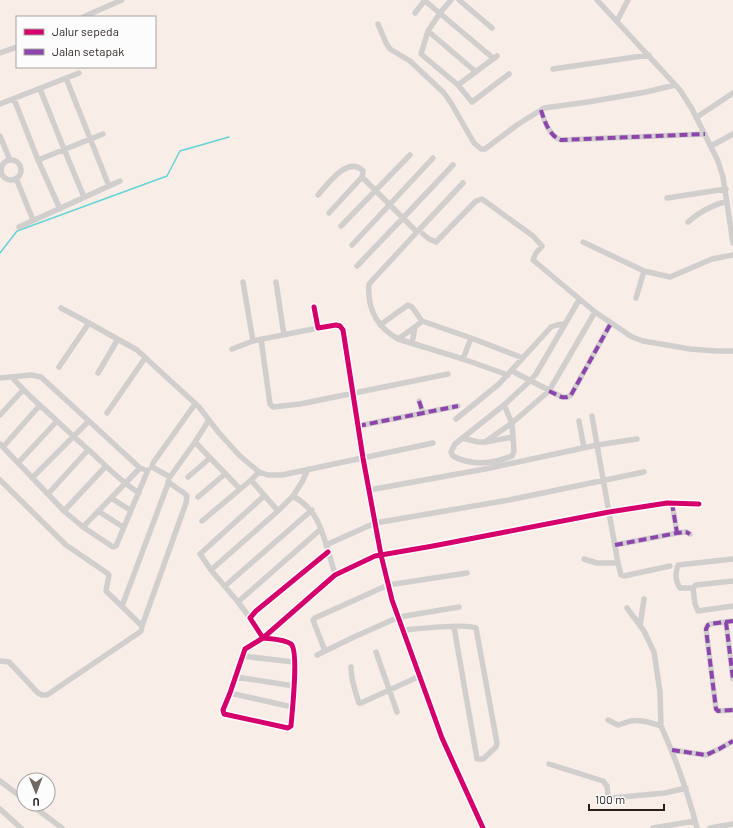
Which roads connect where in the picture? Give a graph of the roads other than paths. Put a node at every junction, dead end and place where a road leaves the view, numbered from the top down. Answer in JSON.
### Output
{"nodes":[{"id":1,"x":122,"y":0,"type":"edge"},
{"id":2,"x":425,"y":0,"type":"edge"},
{"id":3,"x":451,"y":0,"type":"edge"},
{"id":4,"x":459,"y":0,"type":"edge"},
{"id":5,"x":597,"y":0,"type":"edge"},
{"id":6,"x":628,"y":0,"type":"edge"},
{"id":7,"x":415,"y":13,"type":"dead end"},
{"id":8,"x":440,"y":13,"type":"junction"},
{"id":9,"x":85,"y":16,"type":"edge"},
{"id":10,"x":617,"y":21,"type":"junction"},
{"id":11,"x":378,"y":24,"type":"dead end"},
{"id":12,"x":492,"y":28,"type":"dead end"},
{"id":13,"x":428,"y":31,"type":"junction"},
{"id":14,"x":16,"y":47,"type":"edge"},
{"id":15,"x":0,"y":53,"type":"edge"},
{"id":16,"x":649,"y":55,"type":"junction"},
{"id":17,"x":553,"y":69,"type":"dead end"},
{"id":18,"x":476,"y":72,"type":"junction"},
{"id":19,"x":79,"y":73,"type":"dead end"},
{"id":20,"x":509,"y":74,"type":"dead end"},
{"id":21,"x":66,"y":78,"type":"junction"},
{"id":22,"x":458,"y":85,"type":"junction"},
{"id":23,"x":676,"y":85,"type":"junction"},
{"id":24,"x":40,"y":88,"type":"junction"},
{"id":25,"x":733,"y":93,"type":"edge"},
{"id":26,"x":14,"y":99,"type":"junction"},
{"id":27,"x":0,"y":104,"type":"edge"},
{"id":28,"x":541,"y":110,"type":"junction"},
{"id":29,"x":697,"y":117,"type":"junction"},
{"id":30,"x":102,"y":134,"type":"dead end"},
{"id":31,"x":705,"y":134,"type":"junction"},
{"id":32,"x":733,"y":134,"type":"edge"},
{"id":33,"x":0,"y":136,"type":"edge"},
{"id":34,"x":91,"y":138,"type":"junction"},
{"id":35,"x":711,"y":146,"type":"junction"},
{"id":36,"x":64,"y":150,"type":"junction"},
{"id":37,"x":410,"y":155,"type":"dead end"},
{"id":38,"x":433,"y":158,"type":"dead end"},
{"id":39,"x":10,"y":160,"type":"junction"},
{"id":40,"x":38,"y":160,"type":"junction"},
{"id":41,"x":453,"y":165,"type":"dead end"},
{"id":42,"x":362,"y":177,"type":"junction"},
{"id":43,"x":16,"y":178,"type":"junction"},
{"id":44,"x":120,"y":182,"type":"dead end"},
{"id":45,"x":463,"y":183,"type":"dead end"},
{"id":46,"x":110,"y":186,"type":"junction"},
{"id":47,"x":726,"y":189,"type":"junction"},
{"id":48,"x":376,"y":190,"type":"junction"},
{"id":49,"x":318,"y":195,"type":"dead end"},
{"id":50,"x":84,"y":198,"type":"junction"},
{"id":51,"x":668,"y":198,"type":"dead end"},
{"id":52,"x":727,"y":201,"type":"junction"},
{"id":53,"x":390,"y":203,"type":"junction"},
{"id":54,"x":60,"y":208,"type":"junction"},
{"id":55,"x":329,"y":213,"type":"dead end"},
{"id":56,"x":403,"y":218,"type":"junction"},
{"id":57,"x":33,"y":220,"type":"junction"},
{"id":58,"x":688,"y":222,"type":"dead end"},
{"id":59,"x":341,"y":226,"type":"dead end"},
{"id":60,"x":19,"y":227,"type":"dead end"},
{"id":61,"x":420,"y":233,"type":"junction"},
{"id":62,"x":583,"y":242,"type":"dead end"},
{"id":63,"x":733,"y":243,"type":"edge"},
{"id":64,"x":352,"y":245,"type":"dead end"},
{"id":65,"x":733,"y":255,"type":"edge"},
{"id":66,"x":357,"y":266,"type":"dead end"},
{"id":67,"x":644,"y":271,"type":"junction"},
{"id":68,"x":243,"y":282,"type":"dead end"},
{"id":69,"x":276,"y":282,"type":"dead end"},
{"id":70,"x":636,"y":298,"type":"dead end"},
{"id":71,"x":579,"y":300,"type":"junction"},
{"id":72,"x":314,"y":307,"type":"dead end"},
{"id":73,"x":61,"y":308,"type":"dead end"},
{"id":74,"x":595,"y":312,"type":"junction"},
{"id":75,"x":422,"y":321,"type":"junction"},
{"id":76,"x":89,"y":323,"type":"junction"},
{"id":77,"x":611,"y":323,"type":"junction"},
{"id":78,"x":564,"y":324,"type":"junction"},
{"id":79,"x":380,"y":325,"type":"junction"},
{"id":80,"x":414,"y":327,"type":"junction"},
{"id":81,"x":318,"y":328,"type":"junction"},
{"id":82,"x":284,"y":336,"type":"junction"},
{"id":83,"x":471,"y":338,"type":"junction"},
{"id":84,"x":118,"y":339,"type":"junction"},
{"id":85,"x":261,"y":339,"type":"junction"},
{"id":86,"x":398,"y":339,"type":"junction"},
{"id":87,"x":253,"y":341,"type":"junction"},
{"id":88,"x":412,"y":343,"type":"junction"},
{"id":89,"x":232,"y":349,"type":"dead end"},
{"id":90,"x":733,"y":351,"type":"edge"},
{"id":91,"x":145,"y":358,"type":"junction"},
{"id":92,"x":523,"y":358,"type":"junction"},
{"id":93,"x":463,"y":359,"type":"junction"},
{"id":94,"x":59,"y":367,"type":"dead end"},
{"id":95,"x":497,"y":371,"type":"junction"},
{"id":96,"x":98,"y":373,"type":"dead end"},
{"id":97,"x":510,"y":373,"type":"junction"},
{"id":98,"x":448,"y":374,"type":"dead end"},
{"id":99,"x":12,"y":377,"type":"junction"},
{"id":100,"x":0,"y":379,"type":"edge"},
{"id":101,"x":531,"y":380,"type":"junction"},
{"id":102,"x":499,"y":384,"type":"junction"},
{"id":103,"x":23,"y":390,"type":"junction"},
{"id":104,"x":549,"y":391,"type":"junction"},
{"id":105,"x":353,"y":393,"type":"junction"},
{"id":106,"x":419,"y":401,"type":"dead end"},
{"id":107,"x":195,"y":404,"type":"junction"},
{"id":108,"x":40,"y":405,"type":"junction"},
{"id":109,"x":504,"y":405,"type":"junction"},
{"id":110,"x":458,"y":406,"type":"dead end"},
{"id":111,"x":2,"y":408,"type":"edge"},
{"id":112,"x":107,"y":413,"type":"dead end"},
{"id":113,"x":423,"y":413,"type":"junction"},
{"id":114,"x":0,"y":415,"type":"edge"},
{"id":115,"x":592,"y":416,"type":"dead end"},
{"id":116,"x":456,"y":419,"type":"dead end"},
{"id":117,"x":57,"y":420,"type":"junction"},
{"id":118,"x":209,"y":420,"type":"junction"},
{"id":119,"x":89,"y":421,"type":"junction"},
{"id":120,"x":580,"y":421,"type":"dead end"},
{"id":121,"x":512,"y":423,"type":"junction"},
{"id":122,"x":358,"y":426,"type":"junction"},
{"id":123,"x":73,"y":437,"type":"junction"},
{"id":124,"x":513,"y":437,"type":"junction"},
{"id":125,"x":462,"y":438,"type":"junction"},
{"id":126,"x":637,"y":439,"type":"dead end"},
{"id":127,"x":195,"y":442,"type":"junction"},
{"id":128,"x":485,"y":442,"type":"junction"},
{"id":129,"x":433,"y":443,"type":"dead end"},
{"id":130,"x":598,"y":445,"type":"junction"},
{"id":131,"x":1,"y":446,"type":"edge"},
{"id":132,"x":584,"y":448,"type":"junction"},
{"id":133,"x":88,"y":450,"type":"junction"},
{"id":134,"x":210,"y":458,"type":"junction"},
{"id":135,"x":363,"y":458,"type":"junction"},
{"id":136,"x":18,"y":463,"type":"junction"},
{"id":137,"x":106,"y":466,"type":"junction"},
{"id":138,"x":140,"y":468,"type":"junction"},
{"id":139,"x":150,"y":469,"type":"junction"},
{"id":140,"x":308,"y":469,"type":"junction"},
{"id":141,"x":259,"y":472,"type":"junction"},
{"id":142,"x":644,"y":472,"type":"dead end"},
{"id":143,"x":226,"y":474,"type":"junction"},
{"id":144,"x":188,"y":477,"type":"dead end"},
{"id":145,"x":32,"y":478,"type":"junction"},
{"id":146,"x":169,"y":479,"type":"junction"},
{"id":147,"x":0,"y":480,"type":"edge"},
{"id":148,"x":251,"y":480,"type":"junction"},
{"id":149,"x":604,"y":481,"type":"junction"},
{"id":150,"x":124,"y":484,"type":"junction"},
{"id":151,"x":240,"y":489,"type":"junction"},
{"id":152,"x":369,"y":490,"type":"junction"},
{"id":153,"x":139,"y":493,"type":"junction"},
{"id":154,"x":48,"y":494,"type":"junction"},
{"id":155,"x":264,"y":496,"type":"junction"},
{"id":156,"x":293,"y":496,"type":"junction"},
{"id":157,"x":198,"y":497,"type":"dead end"},
{"id":158,"x":111,"y":498,"type":"junction"},
{"id":159,"x":672,"y":503,"type":"junction"},
{"id":160,"x":699,"y":504,"type":"dead end"},
{"id":161,"x":130,"y":510,"type":"junction"},
{"id":162,"x":312,"y":510,"type":"junction"},
{"id":163,"x":64,"y":511,"type":"junction"},
{"id":164,"x":98,"y":511,"type":"junction"},
{"id":165,"x":278,"y":511,"type":"junction"},
{"id":166,"x":609,"y":512,"type":"junction"},
{"id":167,"x":202,"y":521,"type":"dead end"},
{"id":168,"x":375,"y":523,"type":"junction"},
{"id":169,"x":83,"y":527,"type":"junction"},
{"id":170,"x":123,"y":527,"type":"junction"},
{"id":171,"x":321,"y":529,"type":"junction"},
{"id":172,"x":677,"y":533,"type":"junction"},
{"id":173,"x":690,"y":534,"type":"dead end"},
{"id":174,"x":326,"y":545,"type":"junction"},
{"id":175,"x":615,"y":545,"type":"junction"},
{"id":176,"x":328,"y":552,"type":"junction"},
{"id":177,"x":381,"y":555,"type":"junction"},
{"id":178,"x":584,"y":559,"type":"dead end"},
{"id":179,"x":733,"y":559,"type":"edge"},
{"id":180,"x":618,"y":563,"type":"junction"},
{"id":181,"x":670,"y":566,"type":"dead end"},
{"id":182,"x":211,"y":570,"type":"junction"},
{"id":183,"x":467,"y":573,"type":"dead end"},
{"id":184,"x":335,"y":575,"type":"junction"},
{"id":185,"x":733,"y":581,"type":"edge"},
{"id":186,"x":388,"y":585,"type":"junction"},
{"id":187,"x":225,"y":586,"type":"junction"},
{"id":188,"x":692,"y":588,"type":"junction"},
{"id":189,"x":644,"y":599,"type":"dead end"},
{"id":190,"x":238,"y":602,"type":"junction"},
{"id":191,"x":122,"y":606,"type":"junction"},
{"id":192,"x":733,"y":606,"type":"edge"},
{"id":193,"x":459,"y":607,"type":"dead end"},
{"id":194,"x":627,"y":608,"type":"dead end"},
{"id":195,"x":250,"y":618,"type":"junction"},
{"id":196,"x":399,"y":618,"type":"junction"},
{"id":197,"x":733,"y":621,"type":"edge"},
{"id":198,"x":726,"y":622,"type":"junction"},
{"id":199,"x":142,"y":626,"type":"junction"},
{"id":200,"x":640,"y":626,"type":"junction"},
{"id":201,"x":454,"y":627,"type":"junction"},
{"id":202,"x":404,"y":630,"type":"junction"},
{"id":203,"x":263,"y":638,"type":"junction"},
{"id":204,"x":325,"y":651,"type":"junction"},
{"id":205,"x":376,"y":652,"type":"dead end"},
{"id":206,"x":317,"y":655,"type":"dead end"},
{"id":207,"x":242,"y":656,"type":"junction"},
{"id":208,"x":0,"y":661,"type":"edge"},
{"id":209,"x":294,"y":662,"type":"junction"},
{"id":210,"x":351,"y":667,"type":"dead end"},
{"id":211,"x":420,"y":676,"type":"junction"},
{"id":212,"x":236,"y":677,"type":"junction"},
{"id":213,"x":733,"y":679,"type":"edge"},
{"id":214,"x":294,"y":686,"type":"junction"},
{"id":215,"x":390,"y":690,"type":"junction"},
{"id":216,"x":230,"y":693,"type":"junction"},
{"id":217,"x":292,"y":707,"type":"junction"},
{"id":218,"x":733,"y":710,"type":"edge"},
{"id":219,"x":397,"y":712,"type":"dead end"},
{"id":220,"x":608,"y":720,"type":"dead end"},
{"id":221,"x":661,"y":726,"type":"junction"},
{"id":222,"x":733,"y":741,"type":"edge"},
{"id":223,"x":672,"y":750,"type":"junction"},
{"id":224,"x":549,"y":764,"type":"dead end"},
{"id":225,"x":0,"y":781,"type":"edge"},
{"id":226,"x":684,"y":784,"type":"junction"},
{"id":227,"x":16,"y":793,"type":"edge"},
{"id":228,"x":0,"y":809,"type":"edge"},
{"id":229,"x":41,"y":812,"type":"edge"},
{"id":230,"x":695,"y":821,"type":"junction"},
{"id":231,"x":733,"y":824,"type":"edge"},
{"id":232,"x":21,"y":828,"type":"edge"},
{"id":233,"x":62,"y":828,"type":"edge"},
{"id":234,"x":483,"y":828,"type":"edge"},
{"id":235,"x":653,"y":828,"type":"edge"},
{"id":236,"x":697,"y":828,"type":"edge"},
{"id":237,"x":710,"y":828,"type":"edge"}],
"edges":[{"from":1,"to":9,"type":"street"},
{"from":2,"to":7,"type":"street"},
{"from":2,"to":8,"type":"street"},
{"from":3,"to":8,"type":"street"},
{"from":4,"to":12,"type":"street"},
{"from":5,"to":10,"type":"street"},
{"from":6,"to":10,"type":"street"},
{"from":8,"to":13,"type":"street"},
{"from":8,"to":18,"type":"street"},
{"from":10,"to":16,"type":"street"},
{"from":11,"to":28,"type":"street"},
{"from":13,"to":18,"type":"street"},
{"from":13,"to":22,"type":"street"},
{"from":14,"to":15,"type":"street"},
{"from":16,"to":17,"type":"street"},
{"from":16,"to":23,"type":"street"},
{"from":18,"to":22,"type":"street"},
{"from":19,"to":21,"type":"street"},
{"from":20,"to":22,"type":"street"},
{"from":21,"to":24,"type":"street"},
{"from":21,"to":34,"type":"street"},
{"from":23,"to":28,"type":"street"},
{"from":23,"to":29,"type":"street"},
{"from":24,"to":26,"type":"street"},
{"from":24,"to":36,"type":"street"},
{"from":25,"to":29,"type":"street"},
{"from":26,"to":27,"type":"street"},
{"from":26,"to":40,"type":"street"},
{"from":28,"to":31,"type":"street"},
{"from":29,"to":31,"type":"street"},
{"from":30,"to":34,"type":"street"},
{"from":31,"to":35,"type":"street"},
{"from":32,"to":35,"type":"street"},
{"from":33,"to":39,"type":"street"},
{"from":34,"to":36,"type":"street"},
{"from":34,"to":46,"type":"street"},
{"from":35,"to":47,"type":"street"},
{"from":36,"to":40,"type":"street"},
{"from":36,"to":50,"type":"street"},
{"from":37,"to":48,"type":"street"},
{"from":38,"to":53,"type":"street"},
{"from":39,"to":43,"type":"street"},
{"from":39,"to":43,"type":"street"},
{"from":40,"to":54,"type":"street"},
{"from":41,"to":56,"type":"street"},
{"from":42,"to":48,"type":"street"},
{"from":42,"to":49,"type":"street"},
{"from":42,"to":55,"type":"street"},
{"from":43,"to":57,"type":"street"},
{"from":44,"to":46,"type":"street"},
{"from":45,"to":61,"type":"street"},
{"from":46,"to":50,"type":"street"},
{"from":47,"to":51,"type":"street"},
{"from":47,"to":52,"type":"street"},
{"from":48,"to":53,"type":"street"},
{"from":48,"to":59,"type":"street"},
{"from":50,"to":54,"type":"street"},
{"from":52,"to":58,"type":"street"},
{"from":52,"to":63,"type":"street"},
{"from":53,"to":56,"type":"street"},
{"from":53,"to":64,"type":"street"},
{"from":54,"to":57,"type":"street"},
{"from":56,"to":61,"type":"street"},
{"from":56,"to":66,"type":"street"},
{"from":57,"to":60,"type":"street"},
{"from":61,"to":71,"type":"street"},
{"from":61,"to":79,"type":"street"},
{"from":62,"to":67,"type":"street"},
{"from":65,"to":67,"type":"street"},
{"from":67,"to":70,"type":"street"},
{"from":68,"to":87,"type":"street"},
{"from":69,"to":82,"type":"street"},
{"from":71,"to":74,"type":"street"},
{"from":71,"to":78,"type":"street"},
{"from":72,"to":81,"type":"street"},
{"from":73,"to":76,"type":"street"},
{"from":74,"to":77,"type":"street"},
{"from":74,"to":104,"type":"street"},
{"from":75,"to":79,"type":"street"},
{"from":75,"to":80,"type":"street"},
{"from":75,"to":83,"type":"street"},
{"from":76,"to":84,"type":"street"},
{"from":76,"to":94,"type":"street"},
{"from":77,"to":90,"type":"street"},
{"from":77,"to":104,"type":"street"},
{"from":78,"to":92,"type":"street"},
{"from":78,"to":101,"type":"street"},
{"from":79,"to":86,"type":"street"},
{"from":80,"to":86,"type":"street"},
{"from":80,"to":88,"type":"street"},
{"from":81,"to":82,"type":"street"},
{"from":81,"to":105,"type":"street"},
{"from":82,"to":85,"type":"street"},
{"from":83,"to":92,"type":"street"},
{"from":83,"to":93,"type":"street"},
{"from":84,"to":91,"type":"street"},
{"from":84,"to":96,"type":"street"},
{"from":85,"to":87,"type":"street"},
{"from":85,"to":105,"type":"street"},
{"from":86,"to":88,"type":"street"},
{"from":87,"to":89,"type":"street"},
{"from":88,"to":93,"type":"street"},
{"from":91,"to":107,"type":"street"},
{"from":91,"to":112,"type":"street"},
{"from":92,"to":97,"type":"street"},
{"from":93,"to":95,"type":"street"},
{"from":95,"to":97,"type":"street"},
{"from":95,"to":102,"type":"street"},
{"from":97,"to":101,"type":"street"},
{"from":97,"to":102,"type":"street"},
{"from":98,"to":105,"type":"street"},
{"from":99,"to":100,"type":"street"},
{"from":99,"to":103,"type":"street"},
{"from":99,"to":119,"type":"street"},
{"from":101,"to":104,"type":"street"},
{"from":101,"to":109,"type":"street"},
{"from":102,"to":116,"type":"street"},
{"from":103,"to":108,"type":"street"},
{"from":103,"to":111,"type":"street"},
{"from":104,"to":121,"type":"street"},
{"from":105,"to":122,"type":"street"},
{"from":106,"to":113,"type":"street"},
{"from":107,"to":118,"type":"street"},
{"from":107,"to":139,"type":"street"},
{"from":108,"to":117,"type":"street"},
{"from":108,"to":131,"type":"street"},
{"from":109,"to":121,"type":"street"},
{"from":109,"to":125,"type":"street"},
{"from":110,"to":113,"type":"street"},
{"from":111,"to":114,"type":"street"},
{"from":113,"to":122,"type":"street"},
{"from":115,"to":130,"type":"street"},
{"from":117,"to":123,"type":"street"},
{"from":117,"to":136,"type":"street"},
{"from":118,"to":127,"type":"street"},
{"from":118,"to":141,"type":"street"},
{"from":119,"to":123,"type":"street"},
{"from":119,"to":138,"type":"street"},
{"from":120,"to":132,"type":"street"},
{"from":121,"to":124,"type":"street"},
{"from":121,"to":128,"type":"street"},
{"from":122,"to":135,"type":"street"},
{"from":123,"to":133,"type":"street"},
{"from":123,"to":145,"type":"street"},
{"from":124,"to":125,"type":"street"},
{"from":124,"to":128,"type":"street"},
{"from":125,"to":128,"type":"street"},
{"from":126,"to":130,"type":"street"},
{"from":127,"to":134,"type":"street"},
{"from":127,"to":146,"type":"street"},
{"from":129,"to":135,"type":"street"},
{"from":130,"to":132,"type":"street"},
{"from":130,"to":149,"type":"street"},
{"from":131,"to":136,"type":"street"},
{"from":132,"to":152,"type":"street"},
{"from":133,"to":137,"type":"street"},
{"from":133,"to":154,"type":"street"},
{"from":134,"to":143,"type":"street"},
{"from":134,"to":144,"type":"street"},
{"from":135,"to":140,"type":"street"},
{"from":135,"to":152,"type":"street"},
{"from":136,"to":145,"type":"street"},
{"from":137,"to":150,"type":"street"},
{"from":137,"to":163,"type":"street"},
{"from":138,"to":139,"type":"street"},
{"from":138,"to":150,"type":"street"},
{"from":139,"to":146,"type":"street"},
{"from":139,"to":153,"type":"street"},
{"from":140,"to":141,"type":"street"},
{"from":140,"to":156,"type":"street"},
{"from":141,"to":148,"type":"street"},
{"from":142,"to":149,"type":"street"},
{"from":143,"to":151,"type":"street"},
{"from":143,"to":157,"type":"street"},
{"from":145,"to":154,"type":"street"},
{"from":146,"to":191,"type":"street"},
{"from":146,"to":199,"type":"street"},
{"from":147,"to":191,"type":"street"},
{"from":148,"to":151,"type":"street"},
{"from":148,"to":155,"type":"street"},
{"from":149,"to":166,"type":"street"},
{"from":149,"to":168,"type":"street"},
{"from":150,"to":153,"type":"street"},
{"from":150,"to":158,"type":"street"},
{"from":151,"to":167,"type":"street"},
{"from":152,"to":168,"type":"street"},
{"from":153,"to":161,"type":"street"},
{"from":154,"to":163,"type":"street"},
{"from":155,"to":165,"type":"street"},
{"from":155,"to":182,"type":"street"},
{"from":156,"to":162,"type":"street"},
{"from":156,"to":165,"type":"street"},
{"from":158,"to":161,"type":"street"},
{"from":158,"to":164,"type":"street"},
{"from":159,"to":160,"type":"street"},
{"from":159,"to":166,"type":"street"},
{"from":159,"to":172,"type":"street"},
{"from":161,"to":170,"type":"street"},
{"from":162,"to":171,"type":"street"},
{"from":162,"to":187,"type":"street"},
{"from":163,"to":169,"type":"street"},
{"from":164,"to":169,"type":"street"},
{"from":164,"to":170,"type":"street"},
{"from":165,"to":182,"type":"street"},
{"from":166,"to":175,"type":"street"},
{"from":166,"to":177,"type":"street"},
{"from":168,"to":174,"type":"street"},
{"from":168,"to":177,"type":"street"},
{"from":169,"to":170,"type":"street"},
{"from":171,"to":174,"type":"street"},
{"from":171,"to":190,"type":"street"},
{"from":172,"to":173,"type":"street"},
{"from":172,"to":175,"type":"street"},
{"from":174,"to":176,"type":"street"},
{"from":175,"to":180,"type":"street"},
{"from":176,"to":184,"type":"street"},
{"from":176,"to":195,"type":"street"},
{"from":177,"to":184,"type":"street"},
{"from":177,"to":186,"type":"street"},
{"from":178,"to":180,"type":"street"},
{"from":179,"to":188,"type":"street"},
{"from":180,"to":181,"type":"street"},
{"from":182,"to":187,"type":"street"},
{"from":183,"to":186,"type":"street"},
{"from":184,"to":203,"type":"street"},
{"from":185,"to":188,"type":"street"},
{"from":186,"to":196,"type":"street"},
{"from":186,"to":204,"type":"street"},
{"from":187,"to":190,"type":"street"},
{"from":188,"to":192,"type":"street"},
{"from":189,"to":200,"type":"street"},
{"from":190,"to":195,"type":"street"},
{"from":191,"to":199,"type":"street"},
{"from":193,"to":196,"type":"street"},
{"from":194,"to":200,"type":"street"},
{"from":195,"to":203,"type":"street"},
{"from":196,"to":202,"type":"street"},
{"from":196,"to":204,"type":"street"},
{"from":197,"to":198,"type":"street"},
{"from":198,"to":213,"type":"street"},
{"from":198,"to":218,"type":"street"},
{"from":199,"to":208,"type":"street"},
{"from":200,"to":221,"type":"street"},
{"from":201,"to":201,"type":"street"},
{"from":201,"to":202,"type":"street"},
{"from":202,"to":211,"type":"street"},
{"from":203,"to":207,"type":"street"},
{"from":203,"to":209,"type":"street"},
{"from":204,"to":206,"type":"street"},
{"from":205,"to":215,"type":"street"},
{"from":207,"to":209,"type":"street"},
{"from":207,"to":212,"type":"street"},
{"from":209,"to":214,"type":"street"},
{"from":210,"to":215,"type":"street"},
{"from":211,"to":215,"type":"street"},
{"from":211,"to":234,"type":"street"},
{"from":212,"to":214,"type":"street"},
{"from":212,"to":216,"type":"street"},
{"from":214,"to":217,"type":"street"},
{"from":215,"to":219,"type":"street"},
{"from":216,"to":217,"type":"street"},
{"from":216,"to":217,"type":"street"},
{"from":220,"to":221,"type":"street"},
{"from":221,"to":223,"type":"street"},
{"from":222,"to":223,"type":"street"},
{"from":223,"to":226,"type":"street"},
{"from":224,"to":226,"type":"street"},
{"from":225,"to":227,"type":"street"},
{"from":226,"to":230,"type":"street"},
{"from":228,"to":232,"type":"street"},
{"from":229,"to":233,"type":"street"},
{"from":230,"to":235,"type":"street"},
{"from":230,"to":236,"type":"street"},
{"from":231,"to":237,"type":"street"}]}
